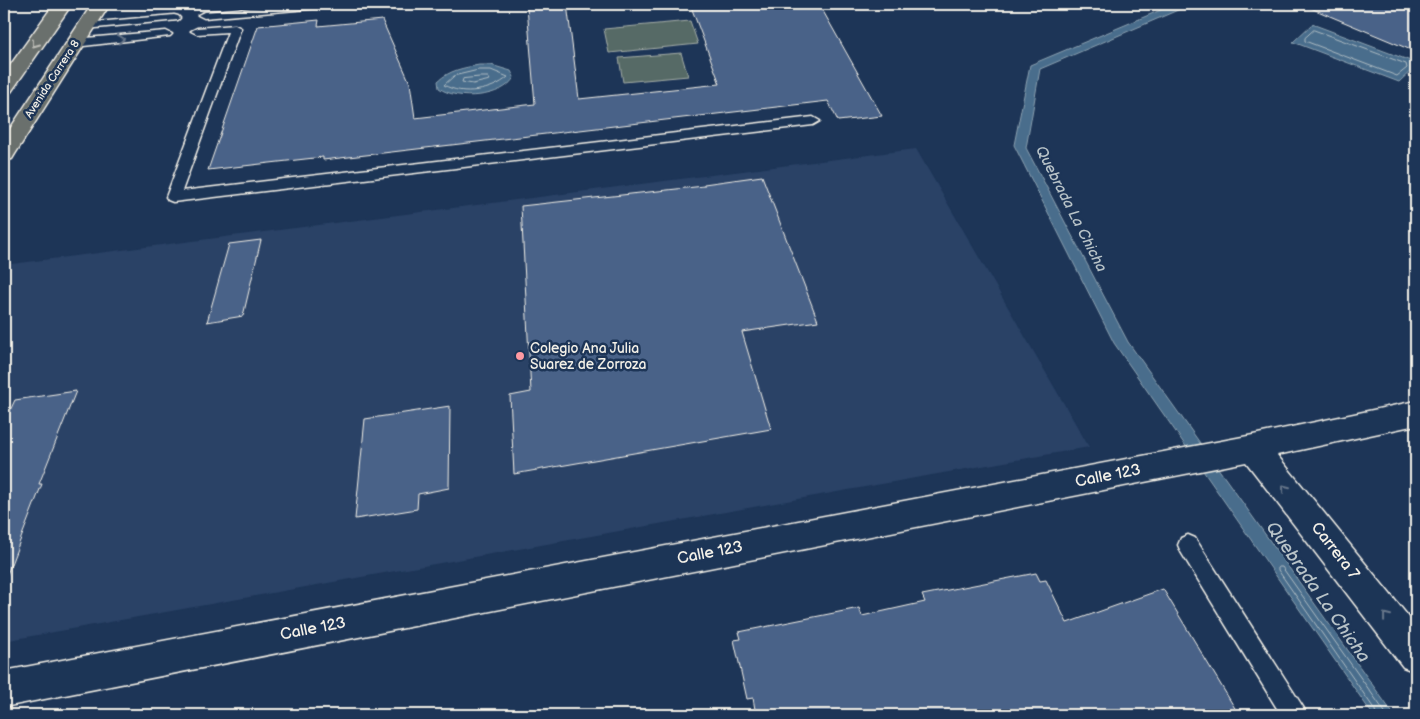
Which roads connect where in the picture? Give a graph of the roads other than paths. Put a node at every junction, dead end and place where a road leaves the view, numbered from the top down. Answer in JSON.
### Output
{"nodes":[{"id":1,"x":63,"y":4,"type":"edge"},
{"id":2,"x":101,"y":4,"type":"edge"},
{"id":3,"x":330,"y":4,"type":"edge"},
{"id":4,"x":204,"y":15,"type":"dead end"},
{"id":5,"x":174,"y":18,"type":"dead end"},
{"id":6,"x":86,"y":26,"type":"junction"},
{"id":7,"x":197,"y":31,"type":"dead end"},
{"id":8,"x":166,"y":34,"type":"dead end"},
{"id":9,"x":76,"y":43,"type":"junction"},
{"id":10,"x":4,"y":88,"type":"edge"},
{"id":11,"x":812,"y":121,"type":"dead end"},
{"id":12,"x":4,"y":154,"type":"edge"},
{"id":13,"x":1416,"y":413,"type":"edge"},
{"id":14,"x":1254,"y":448,"type":"junction"},
{"id":15,"x":1188,"y":545,"type":"dead end"},
{"id":16,"x":1416,"y":654,"type":"edge"},
{"id":17,"x":4,"y":689,"type":"edge"},
{"id":18,"x":1295,"y":715,"type":"edge"}],
"edges":[{"from":1,"to":10,"type":"main road","one_way":true},
{"from":2,"to":6,"type":"main road","name":"Avenida Carrera 8"},
{"from":3,"to":4,"type":"lane"},
{"from":5,"to":6,"type":"lane"},
{"from":6,"to":9,"type":"main road","name":"Avenida Carrera 8"},
{"from":7,"to":11,"type":"lane"},
{"from":9,"to":8,"type":"lane","one_way":true},
{"from":9,"to":12,"type":"main road","name":"Avenida Carrera 8"},
{"from":13,"to":14,"type":"street","name":"Calle 123"},
{"from":16,"to":14,"type":"street","name":"Carrera 7","one_way":true},
{"from":14,"to":17,"type":"street","name":"Calle 123"},
{"from":15,"to":18,"type":"lane"}]}
